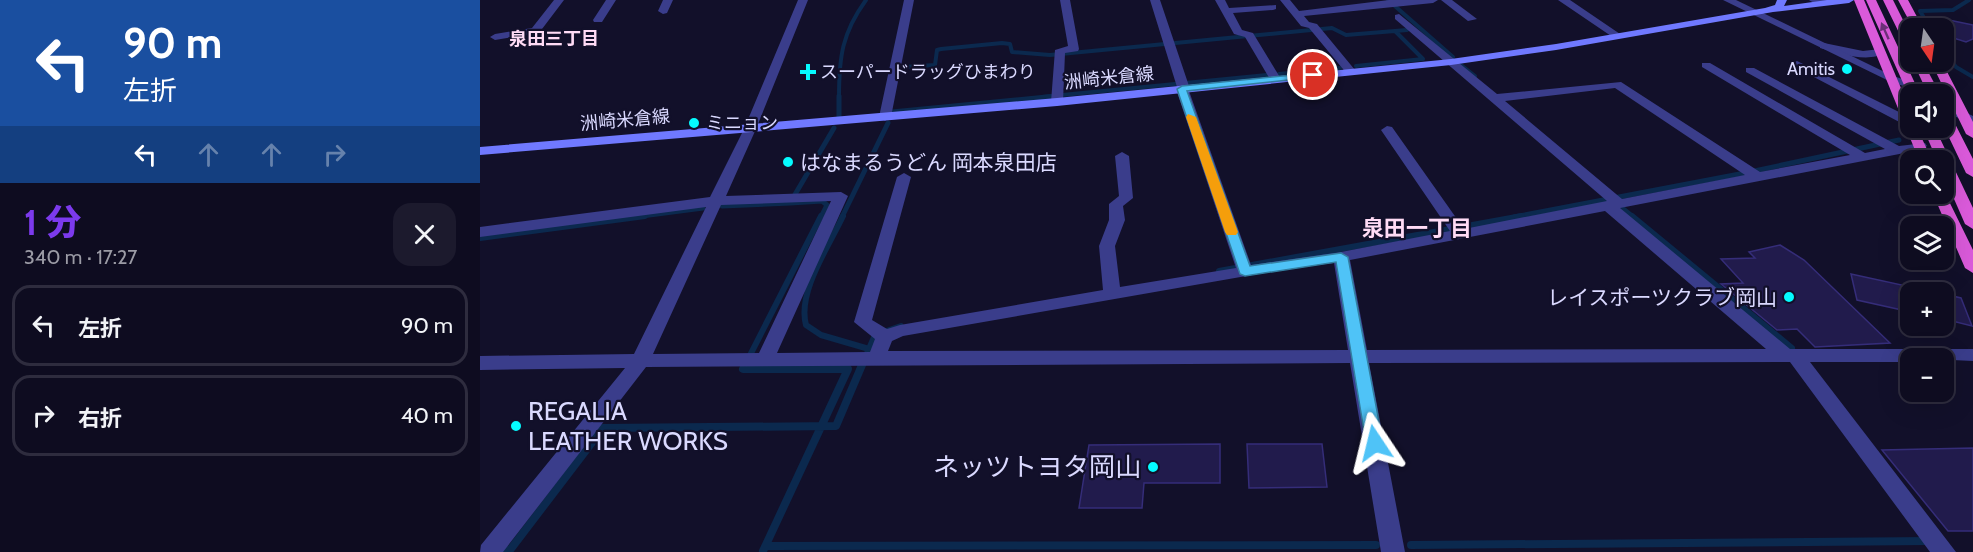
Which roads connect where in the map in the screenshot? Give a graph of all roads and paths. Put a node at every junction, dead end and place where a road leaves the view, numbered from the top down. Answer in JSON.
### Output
{"nodes":[{"id":1,"x":559,"y":0,"type":"edge"},
{"id":2,"x":611,"y":0,"type":"edge"},
{"id":3,"x":668,"y":0,"type":"edge"},
{"id":4,"x":803,"y":0,"type":"edge"},
{"id":5,"x":909,"y":0,"type":"edge"},
{"id":6,"x":1065,"y":0,"type":"edge"},
{"id":7,"x":1155,"y":0,"type":"edge"},
{"id":8,"x":1220,"y":0,"type":"edge"},
{"id":9,"x":1285,"y":0,"type":"edge"},
{"id":10,"x":1433,"y":0,"type":"edge"},
{"id":11,"x":1446,"y":0,"type":"edge"},
{"id":12,"x":1563,"y":0,"type":"edge"},
{"id":13,"x":1728,"y":0,"type":"edge"},
{"id":14,"x":1782,"y":0,"type":"edge"},
{"id":15,"x":1814,"y":0,"type":"edge"},
{"id":16,"x":1849,"y":0,"type":"edge"},
{"id":17,"x":1859,"y":0,"type":"edge"},
{"id":18,"x":1903,"y":0,"type":"edge"},
{"id":19,"x":1833,"y":2,"type":"junction"},
{"id":20,"x":1394,"y":3,"type":"edge"},
{"id":21,"x":1872,"y":3,"type":"edge"},
{"id":22,"x":1891,"y":5,"type":"edge"},
{"id":23,"x":1273,"y":7,"type":"dead end"},
{"id":24,"x":663,"y":10,"type":"dead end"},
{"id":25,"x":1775,"y":10,"type":"junction"},
{"id":26,"x":1226,"y":11,"type":"junction"},
{"id":27,"x":1755,"y":13,"type":"junction"},
{"id":28,"x":1296,"y":14,"type":"junction"},
{"id":29,"x":1399,"y":17,"type":"dead end"},
{"id":30,"x":1913,"y":18,"type":"edge"},
{"id":31,"x":1472,"y":19,"type":"dead end"},
{"id":32,"x":598,"y":20,"type":"dead end"},
{"id":33,"x":1900,"y":24,"type":"edge"},
{"id":34,"x":1618,"y":36,"type":"junction"},
{"id":35,"x":495,"y":37,"type":"dead end"},
{"id":36,"x":1824,"y":46,"type":"junction"},
{"id":37,"x":1880,"y":52,"type":"junction"},
{"id":38,"x":1452,"y":62,"type":"junction"},
{"id":39,"x":1797,"y":64,"type":"dead end"},
{"id":40,"x":1706,"y":65,"type":"dead end"},
{"id":41,"x":1750,"y":70,"type":"dead end"},
{"id":42,"x":1351,"y":72,"type":"junction"},
{"id":43,"x":1942,"y":72,"type":"edge"},
{"id":44,"x":1275,"y":79,"type":"junction"},
{"id":45,"x":1893,"y":79,"type":"junction"},
{"id":46,"x":1903,"y":84,"type":"edge"},
{"id":47,"x":1907,"y":84,"type":"edge"},
{"id":48,"x":1909,"y":84,"type":"edge"},
{"id":49,"x":1183,"y":86,"type":"junction"},
{"id":50,"x":1057,"y":98,"type":"junction"},
{"id":51,"x":1499,"y":98,"type":"junction"},
{"id":52,"x":1900,"y":98,"type":"edge"},
{"id":53,"x":1954,"y":101,"type":"edge"},
{"id":54,"x":1958,"y":102,"type":"junction"},
{"id":55,"x":1954,"y":109,"type":"edge"},
{"id":56,"x":1970,"y":115,"type":"edge"},
{"id":57,"x":885,"y":117,"type":"junction"},
{"id":58,"x":1900,"y":120,"type":"edge"},
{"id":59,"x":750,"y":129,"type":"junction"},
{"id":60,"x":1387,"y":130,"type":"dead end"},
{"id":61,"x":1954,"y":134,"type":"edge"},
{"id":62,"x":1973,"y":134,"type":"edge"},
{"id":63,"x":1916,"y":138,"type":"edge"},
{"id":64,"x":1934,"y":138,"type":"edge"},
{"id":65,"x":1889,"y":145,"type":"junction"},
{"id":66,"x":1920,"y":146,"type":"junction"},
{"id":67,"x":1922,"y":150,"type":"edge"},
{"id":68,"x":480,"y":151,"type":"edge"},
{"id":69,"x":1855,"y":152,"type":"junction"},
{"id":70,"x":1122,"y":156,"type":"dead end"},
{"id":71,"x":1973,"y":173,"type":"edge"},
{"id":72,"x":1753,"y":174,"type":"junction"},
{"id":73,"x":904,"y":177,"type":"dead end"},
{"id":74,"x":716,"y":201,"type":"junction"},
{"id":75,"x":1615,"y":203,"type":"junction"},
{"id":76,"x":1944,"y":204,"type":"edge"},
{"id":77,"x":1973,"y":224,"type":"edge"},
{"id":78,"x":1457,"y":230,"type":"junction"},
{"id":79,"x":480,"y":232,"type":"edge"},
{"id":80,"x":1341,"y":257,"type":"junction"},
{"id":81,"x":1244,"y":268,"type":"junction"},
{"id":82,"x":1973,"y":268,"type":"edge"},
{"id":83,"x":1111,"y":291,"type":"junction"},
{"id":84,"x":880,"y":334,"type":"junction"},
{"id":85,"x":1360,"y":356,"type":"junction"},
{"id":86,"x":1791,"y":356,"type":"junction"},
{"id":87,"x":1973,"y":356,"type":"edge"},
{"id":88,"x":868,"y":358,"type":"junction"},
{"id":89,"x":752,"y":361,"type":"junction"},
{"id":90,"x":640,"y":362,"type":"junction"},
{"id":91,"x":480,"y":363,"type":"edge"},
{"id":92,"x":1938,"y":544,"type":"edge"},
{"id":93,"x":489,"y":552,"type":"edge"},
{"id":94,"x":1393,"y":552,"type":"edge"}],
"edges":[{"from":1,"to":35,"type":"street"},
{"from":2,"to":32,"type":"street"},
{"from":3,"to":24,"type":"street"},
{"from":4,"to":59,"type":"street"},
{"from":5,"to":57,"type":"street"},
{"from":6,"to":50,"type":"street"},
{"from":7,"to":49,"type":"street"},
{"from":8,"to":26,"type":"street"},
{"from":9,"to":28,"type":"street"},
{"from":10,"to":20,"type":"street"},
{"from":11,"to":31,"type":"street"},
{"from":12,"to":34,"type":"street"},
{"from":13,"to":27,"type":"street"},
{"from":14,"to":25,"type":"main road"},
{"from":15,"to":19,"type":"street"},
{"from":16,"to":19,"type":"main road","name":"洲崎米倉線"},
{"from":17,"to":37,"type":"highway"},
{"from":18,"to":30,"type":"highway"},
{"from":19,"to":25,"type":"main road","name":"洲崎米倉線"},
{"from":20,"to":28,"type":"street"},
{"from":48,"to":21,"type":"highway","one_way":true},
{"from":22,"to":33,"type":"highway"},
{"from":23,"to":26,"type":"street"},
{"from":25,"to":27,"type":"main road","name":"洲崎米倉線"},
{"from":26,"to":44,"type":"street"},
{"from":27,"to":34,"type":"main road","name":"洲崎米倉線"},
{"from":27,"to":36,"type":"street"},
{"from":28,"to":42,"type":"street"},
{"from":29,"to":38,"type":"street"},
{"from":34,"to":38,"type":"main road","name":"洲崎米倉線"},
{"from":36,"to":37,"type":"street"},
{"from":36,"to":45,"type":"street"},
{"from":37,"to":45,"type":"highway"},
{"from":38,"to":42,"type":"main road","name":"洲崎米倉線"},
{"from":38,"to":51,"type":"street"},
{"from":39,"to":58,"type":"street"},
{"from":40,"to":69,"type":"street"},
{"from":41,"to":65,"type":"street"},
{"from":42,"to":44,"type":"main road","name":"洲崎米倉線"},
{"from":43,"to":54,"type":"highway"},
{"from":44,"to":49,"type":"main road","name":"洲崎米倉線"},
{"from":45,"to":46,"type":"street"},
{"from":45,"to":47,"type":"street"},
{"from":45,"to":52,"type":"highway"},
{"from":49,"to":50,"type":"main road","name":"洲崎米倉線"},
{"from":49,"to":81,"type":"street"},
{"from":50,"to":57,"type":"main road","name":"洲崎米倉線"},
{"from":51,"to":72,"type":"street"},
{"from":51,"to":75,"type":"street"},
{"from":53,"to":54,"type":"street"},
{"from":54,"to":56,"type":"street"},
{"from":55,"to":56,"type":"street"},
{"from":56,"to":62,"type":"highway"},
{"from":57,"to":59,"type":"main road","name":"洲崎米倉線"},
{"from":59,"to":68,"type":"main road","name":"洲崎米倉線"},
{"from":59,"to":74,"type":"street"},
{"from":60,"to":78,"type":"street"},
{"from":61,"to":71,"type":"highway"},
{"from":63,"to":66,"type":"highway"},
{"from":64,"to":77,"type":"highway"},
{"from":65,"to":66,"type":"street"},
{"from":65,"to":69,"type":"street"},
{"from":66,"to":67,"type":"highway"},
{"from":69,"to":72,"type":"street"},
{"from":70,"to":83,"type":"street"},
{"from":72,"to":75,"type":"street"},
{"from":73,"to":84,"type":"street"},
{"from":74,"to":79,"type":"street"},
{"from":74,"to":89,"type":"street"},
{"from":74,"to":90,"type":"street"},
{"from":75,"to":78,"type":"street"},
{"from":75,"to":86,"type":"street"},
{"from":76,"to":82,"type":"highway"},
{"from":78,"to":80,"type":"street"},
{"from":80,"to":81,"type":"street"},
{"from":80,"to":85,"type":"street"},
{"from":81,"to":83,"type":"street"},
{"from":83,"to":84,"type":"street"},
{"from":84,"to":88,"type":"street"},
{"from":85,"to":86,"type":"street"},
{"from":85,"to":88,"type":"street"},
{"from":85,"to":94,"type":"street"},
{"from":86,"to":87,"type":"street"},
{"from":86,"to":92,"type":"street"},
{"from":88,"to":89,"type":"street"},
{"from":89,"to":90,"type":"street"},
{"from":90,"to":91,"type":"street"},
{"from":90,"to":93,"type":"street"}]}
